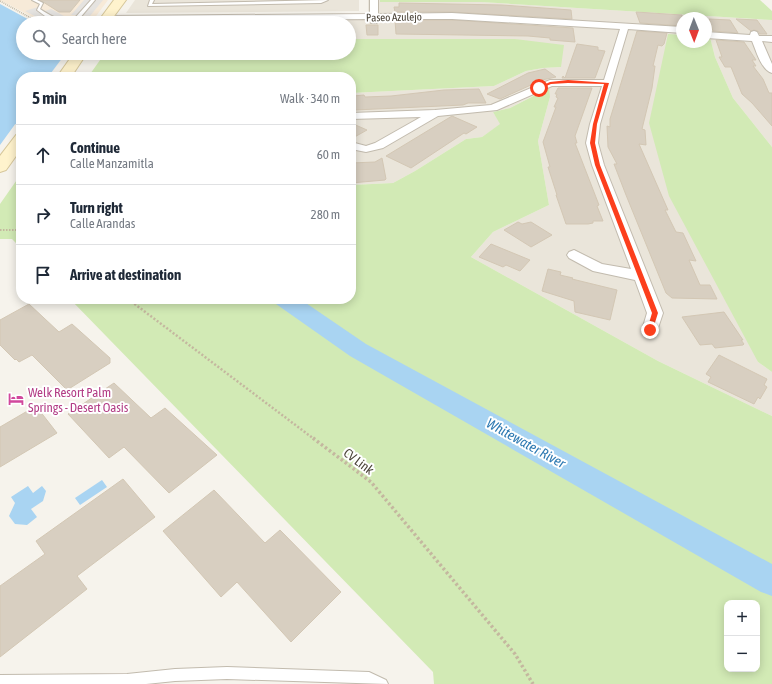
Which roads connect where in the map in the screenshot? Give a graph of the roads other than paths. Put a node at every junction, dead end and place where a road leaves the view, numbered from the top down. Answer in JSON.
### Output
{"nodes":[{"id":1,"x":34,"y":0,"type":"edge"},
{"id":2,"x":93,"y":0,"type":"edge"},
{"id":3,"x":120,"y":0,"type":"edge"},
{"id":4,"x":152,"y":0,"type":"edge"},
{"id":5,"x":326,"y":0,"type":"edge"},
{"id":6,"x":374,"y":0,"type":"edge"},
{"id":7,"x":48,"y":16,"type":"edge"},
{"id":8,"x":79,"y":16,"type":"edge"},
{"id":9,"x":109,"y":16,"type":"edge"},
{"id":10,"x":356,"y":19,"type":"edge"},
{"id":11,"x":373,"y":19,"type":"junction"},
{"id":12,"x":356,"y":20,"type":"edge"},
{"id":13,"x":625,"y":28,"type":"junction"},
{"id":14,"x":676,"y":30,"type":"edge"},
{"id":15,"x":712,"y":32,"type":"edge"},
{"id":16,"x":676,"y":33,"type":"edge"},
{"id":17,"x":712,"y":35,"type":"edge"},
{"id":18,"x":755,"y":36,"type":"junction"},
{"id":19,"x":772,"y":36,"type":"edge"},
{"id":20,"x":772,"y":39,"type":"edge"},
{"id":21,"x":77,"y":60,"type":"edge"},
{"id":22,"x":772,"y":70,"type":"edge"},
{"id":23,"x":68,"y":72,"type":"edge"},
{"id":24,"x":607,"y":83,"type":"junction"},
{"id":25,"x":435,"y":113,"type":"junction"},
{"id":26,"x":356,"y":116,"type":"edge"},
{"id":27,"x":16,"y":145,"type":"edge"},
{"id":28,"x":356,"y":146,"type":"edge"},
{"id":29,"x":0,"y":168,"type":"edge"},
{"id":30,"x":574,"y":255,"type":"dead end"},
{"id":31,"x":640,"y":276,"type":"junction"},
{"id":32,"x":650,"y":330,"type":"dead end"},
{"id":33,"x":0,"y":681,"type":"edge"},
{"id":34,"x":382,"y":684,"type":"edge"}],
"edges":[{"from":1,"to":7,"type":"lane"},
{"from":2,"to":8,"type":"lane"},
{"from":3,"to":9,"type":"street"},
{"from":4,"to":5,"type":"lane"},
{"from":6,"to":11,"type":"street"},
{"from":10,"to":11,"type":"street","name":"Paseo Azulejo"},
{"from":11,"to":12,"type":"street","name":"Paseo Azulejo"},
{"from":11,"to":13,"type":"street","name":"Paseo Azulejo"},
{"from":13,"to":14,"type":"street","name":"Paseo Azulejo"},
{"from":13,"to":16,"type":"street","name":"Paseo Azulejo"},
{"from":13,"to":24,"type":"street"},
{"from":15,"to":18,"type":"street"},
{"from":17,"to":18,"type":"street"},
{"from":18,"to":19,"type":"street"},
{"from":18,"to":20,"type":"street"},
{"from":18,"to":22,"type":"street"},
{"from":21,"to":23,"type":"street"},
{"from":24,"to":25,"type":"street"},
{"from":24,"to":31,"type":"street"},
{"from":25,"to":26,"type":"street"},
{"from":25,"to":28,"type":"street"},
{"from":27,"to":29,"type":"street"},
{"from":30,"to":31,"type":"street"},
{"from":31,"to":32,"type":"street"},
{"from":33,"to":34,"type":"lane"}]}
